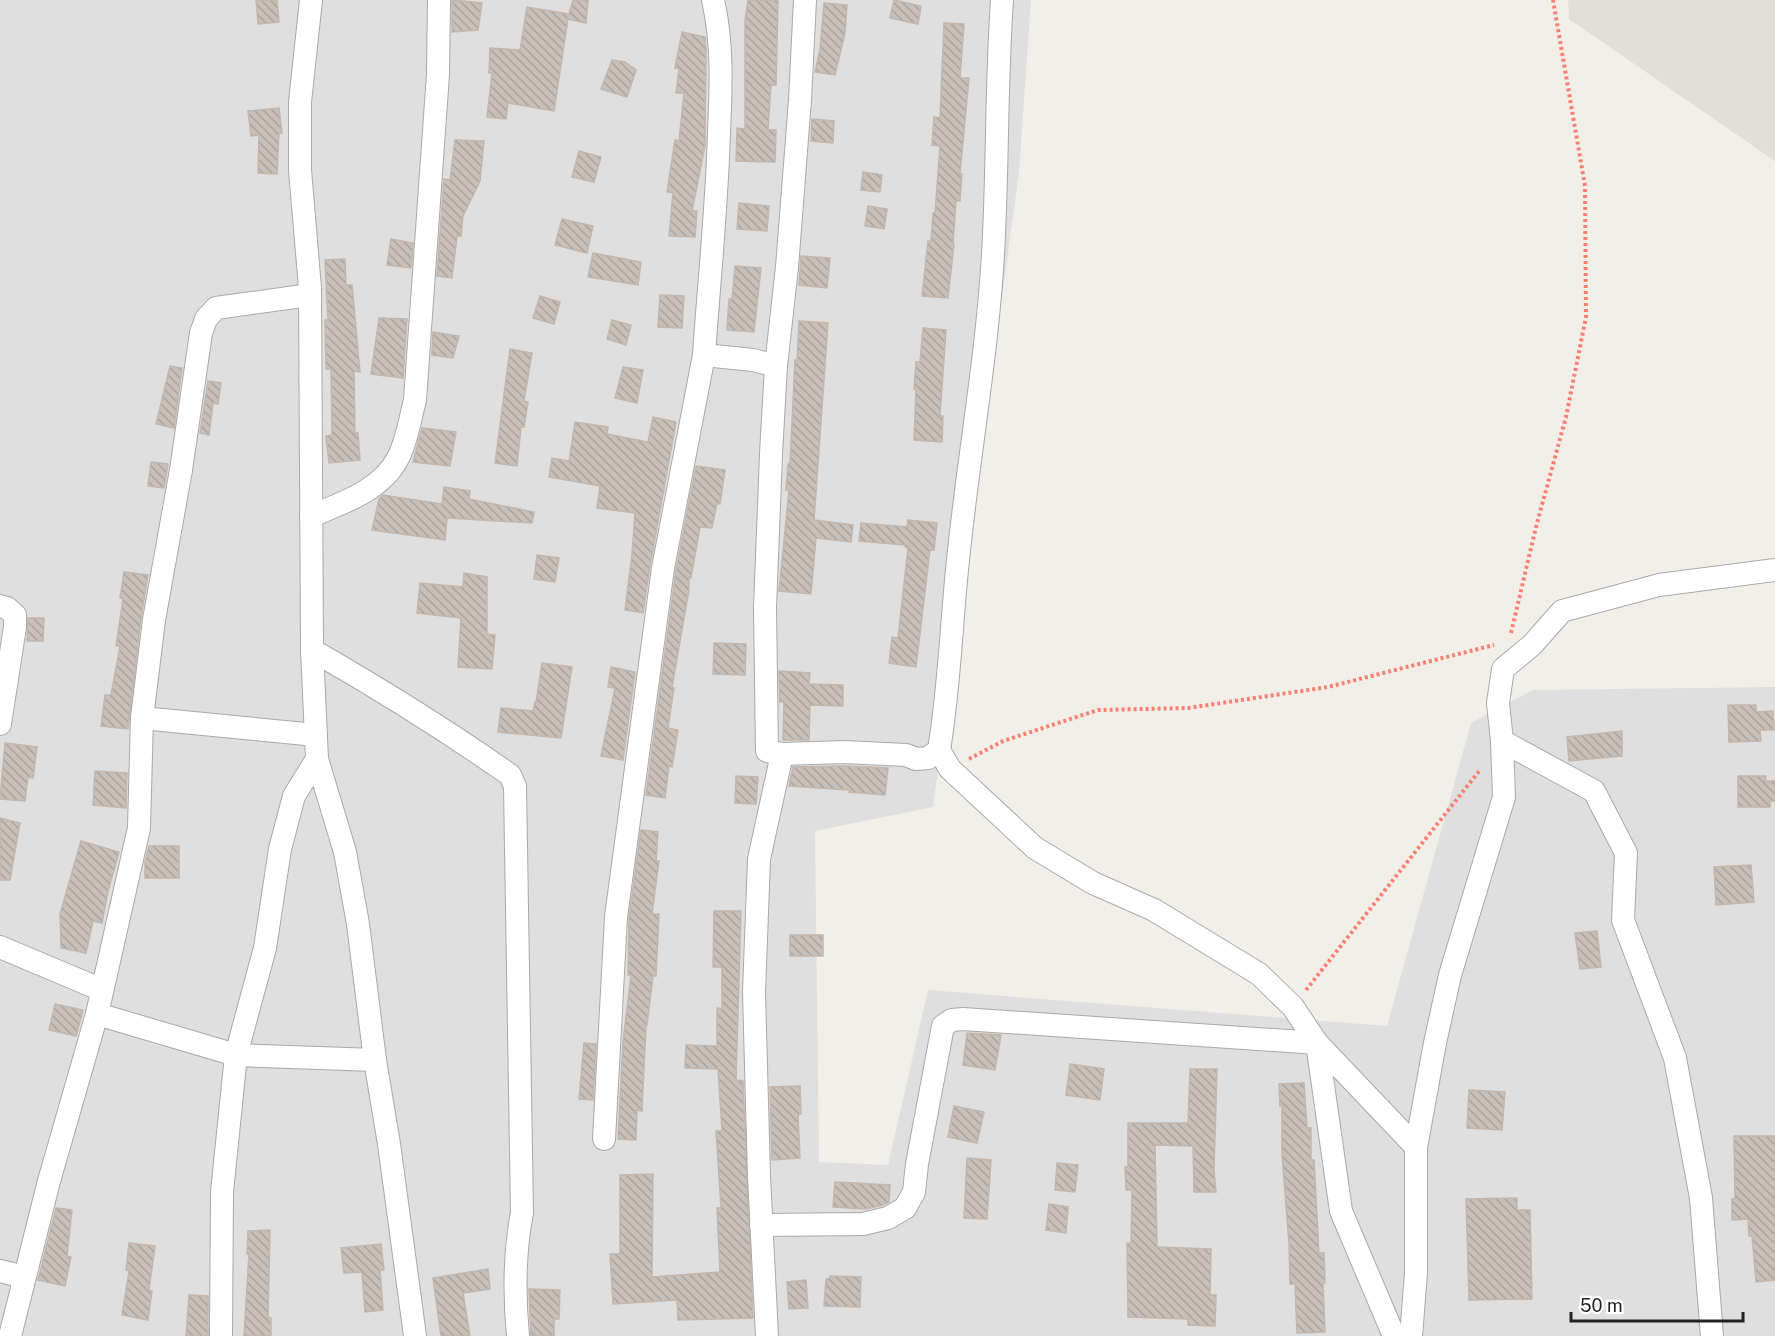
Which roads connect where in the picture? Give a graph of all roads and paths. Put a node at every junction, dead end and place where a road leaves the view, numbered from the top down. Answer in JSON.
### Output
{"nodes":[{"id":1,"x":311,"y":0,"type":"edge"},
{"id":2,"x":439,"y":0,"type":"edge"},
{"id":3,"x":713,"y":0,"type":"edge"},
{"id":4,"x":805,"y":0,"type":"edge"},
{"id":5,"x":1002,"y":0,"type":"edge"},
{"id":6,"x":1552,"y":0,"type":"edge"},
{"id":7,"x":310,"y":295,"type":"junction"},
{"id":8,"x":704,"y":355,"type":"junction"},
{"id":9,"x":776,"y":366,"type":"junction"},
{"id":10,"x":311,"y":516,"type":"junction"},
{"id":11,"x":1775,"y":570,"type":"edge"},
{"id":12,"x":0,"y":606,"type":"edge"},
{"id":13,"x":1499,"y":644,"type":"dead end"},
{"id":14,"x":312,"y":650,"type":"junction"},
{"id":15,"x":1503,"y":669,"type":"junction"},
{"id":16,"x":142,"y":717,"type":"junction"},
{"id":17,"x":0,"y":724,"type":"edge"},
{"id":18,"x":316,"y":735,"type":"junction"},
{"id":19,"x":1502,"y":741,"type":"junction"},
{"id":20,"x":782,"y":754,"type":"junction"},
{"id":21,"x":317,"y":759,"type":"junction"},
{"id":22,"x":944,"y":760,"type":"junction"},
{"id":23,"x":1481,"y":768,"type":"dead end"},
{"id":24,"x":0,"y":947,"type":"edge"},
{"id":25,"x":102,"y":990,"type":"junction"},
{"id":26,"x":1293,"y":1008,"type":"junction"},
{"id":27,"x":97,"y":1014,"type":"junction"},
{"id":28,"x":1317,"y":1043,"type":"junction"},
{"id":29,"x":236,"y":1055,"type":"junction"},
{"id":30,"x":375,"y":1060,"type":"junction"},
{"id":31,"x":604,"y":1139,"type":"dead end"},
{"id":32,"x":1416,"y":1147,"type":"junction"},
{"id":33,"x":761,"y":1225,"type":"junction"},
{"id":34,"x":0,"y":1271,"type":"edge"},
{"id":35,"x":24,"y":1276,"type":"junction"},
{"id":36,"x":10,"y":1336,"type":"edge"},
{"id":37,"x":221,"y":1336,"type":"edge"},
{"id":38,"x":415,"y":1336,"type":"edge"},
{"id":39,"x":518,"y":1336,"type":"edge"},
{"id":40,"x":766,"y":1336,"type":"edge"},
{"id":41,"x":1394,"y":1336,"type":"edge"},
{"id":42,"x":1411,"y":1336,"type":"edge"},
{"id":43,"x":1712,"y":1336,"type":"edge"}],
"edges":[{"from":1,"to":7,"type":"street"},
{"from":2,"to":10,"type":"street"},
{"from":3,"to":8,"type":"street"},
{"from":4,"to":9,"type":"street"},
{"from":5,"to":22,"type":"street"},
{"from":6,"to":15,"type":"path"},
{"from":7,"to":10,"type":"street"},
{"from":7,"to":16,"type":"street"},
{"from":8,"to":9,"type":"street"},
{"from":8,"to":31,"type":"street"},
{"from":9,"to":20,"type":"street"},
{"from":10,"to":14,"type":"street"},
{"from":11,"to":15,"type":"street"},
{"from":12,"to":17,"type":"street"},
{"from":13,"to":22,"type":"path"},
{"from":14,"to":18,"type":"street"},
{"from":14,"to":39,"type":"street"},
{"from":15,"to":19,"type":"street"},
{"from":16,"to":18,"type":"street"},
{"from":16,"to":25,"type":"street"},
{"from":18,"to":21,"type":"street"},
{"from":19,"to":32,"type":"street"},
{"from":19,"to":43,"type":"street"},
{"from":20,"to":22,"type":"street"},
{"from":20,"to":33,"type":"street"},
{"from":21,"to":29,"type":"street"},
{"from":21,"to":30,"type":"street"},
{"from":22,"to":26,"type":"street"},
{"from":23,"to":26,"type":"path"},
{"from":24,"to":25,"type":"street"},
{"from":25,"to":27,"type":"street"},
{"from":26,"to":28,"type":"street"},
{"from":27,"to":29,"type":"street"},
{"from":27,"to":35,"type":"street"},
{"from":28,"to":32,"type":"street"},
{"from":28,"to":33,"type":"street"},
{"from":28,"to":41,"type":"street"},
{"from":29,"to":30,"type":"street"},
{"from":29,"to":37,"type":"street"},
{"from":30,"to":38,"type":"street"},
{"from":32,"to":42,"type":"street"},
{"from":33,"to":40,"type":"street"},
{"from":34,"to":35,"type":"street"},
{"from":35,"to":36,"type":"street"}]}
